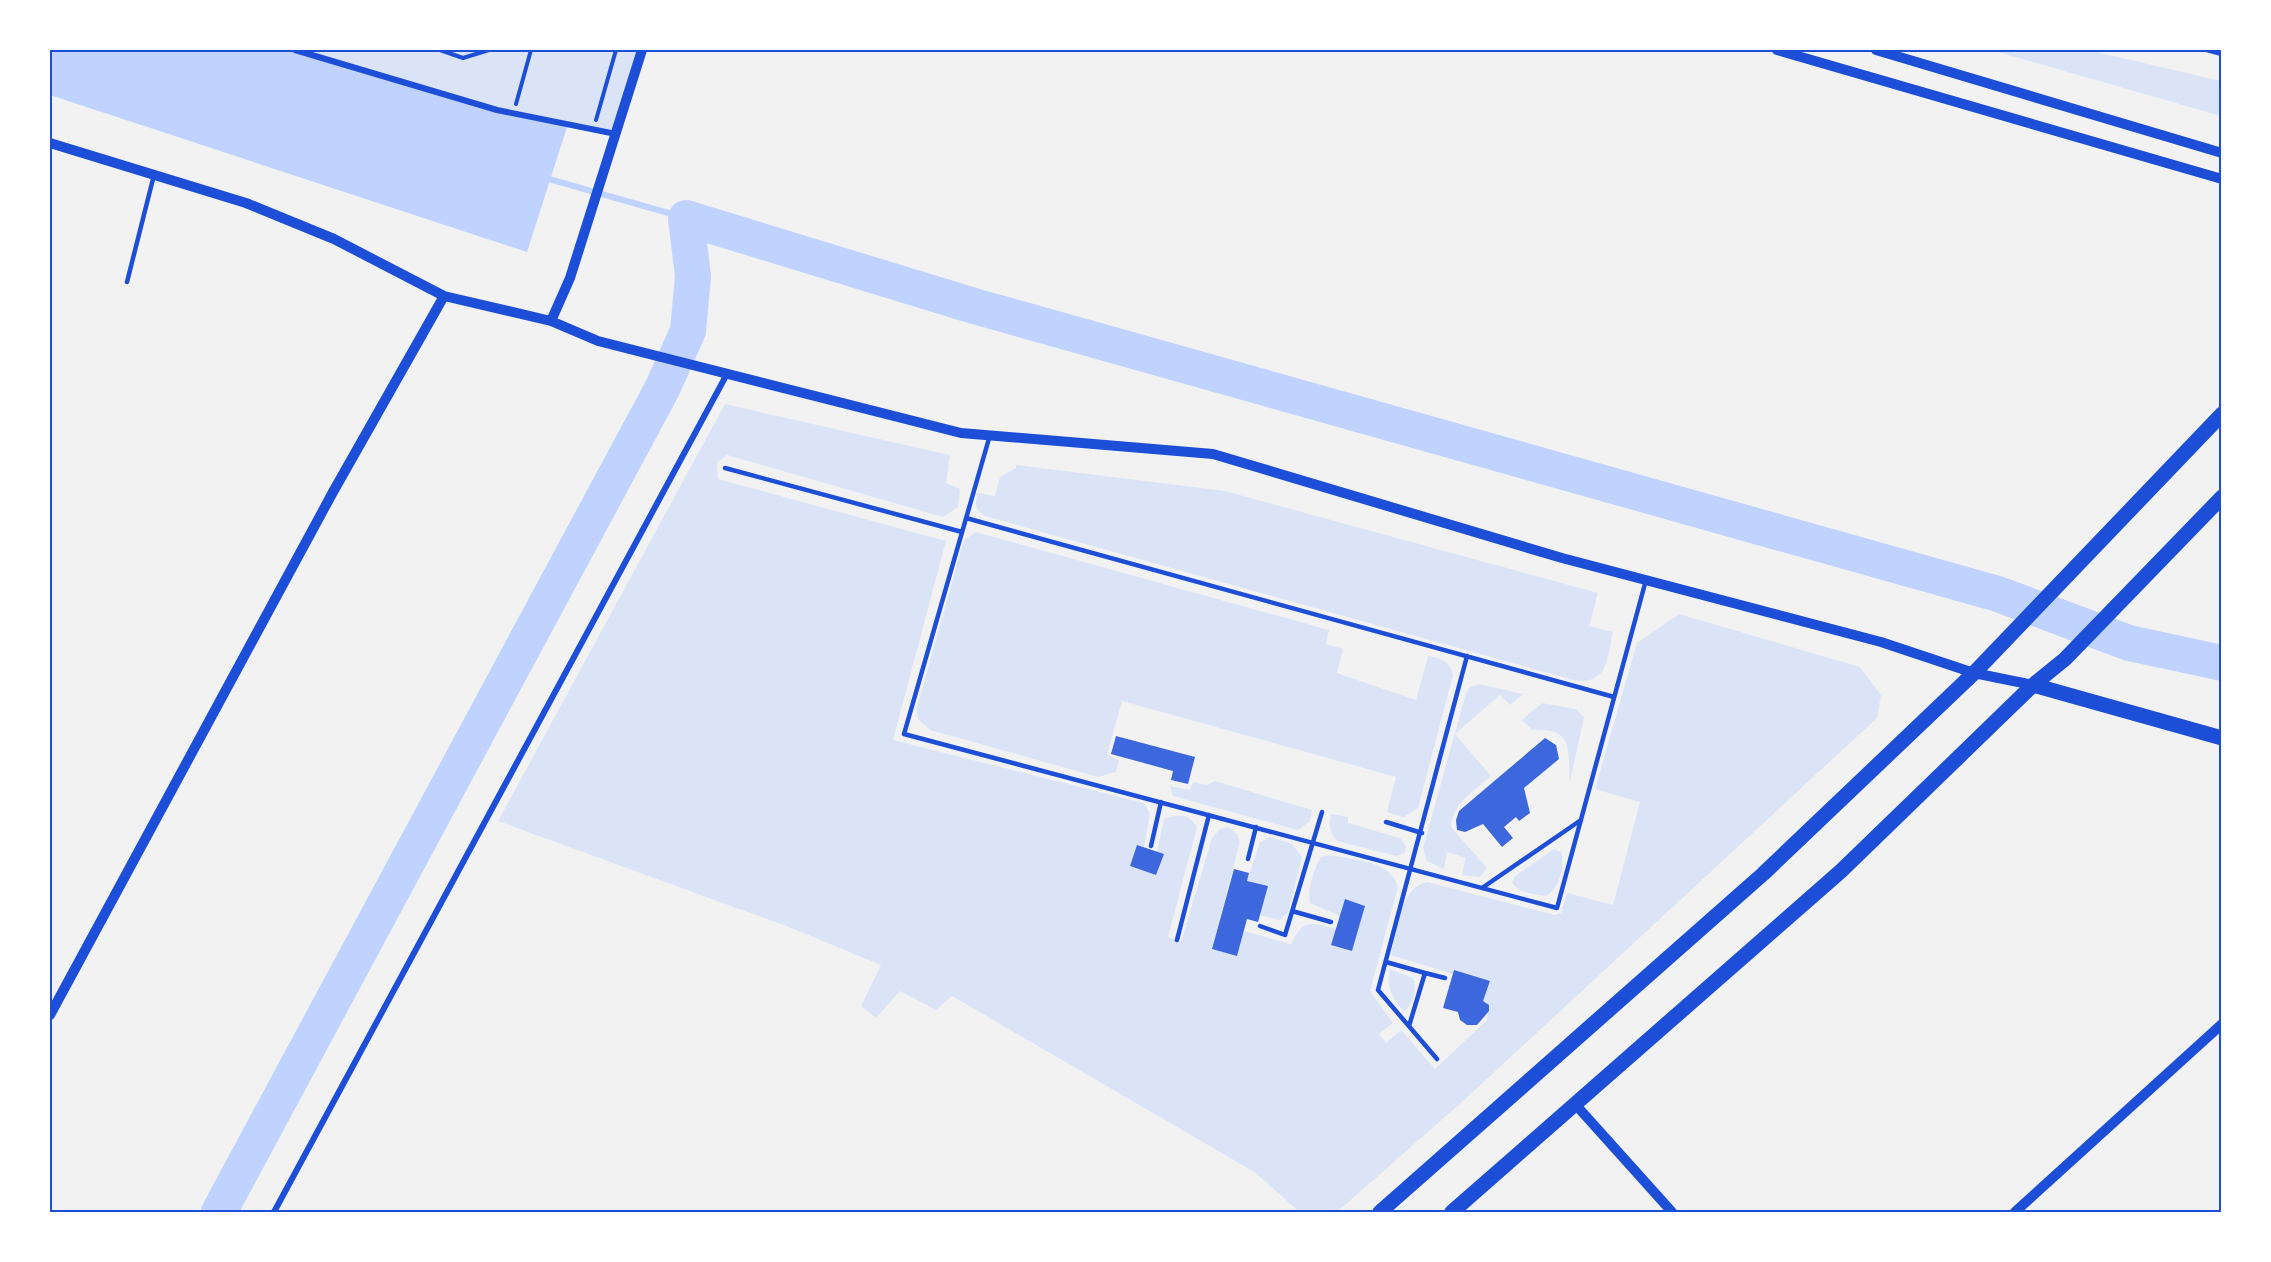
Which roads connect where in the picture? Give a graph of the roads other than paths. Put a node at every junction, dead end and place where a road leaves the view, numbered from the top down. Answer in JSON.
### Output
{"nodes":[{"id":1,"x":295,"y":50,"type":"edge"},
{"id":2,"x":642,"y":50,"type":"edge"},
{"id":3,"x":1777,"y":50,"type":"edge"},
{"id":4,"x":1876,"y":50,"type":"edge"},
{"id":5,"x":2207,"y":50,"type":"edge"},
{"id":6,"x":2222,"y":54,"type":"edge"},
{"id":7,"x":617,"y":134,"type":"junction"},
{"id":8,"x":50,"y":143,"type":"edge"},
{"id":9,"x":2222,"y":153,"type":"edge"},
{"id":10,"x":154,"y":175,"type":"junction"},
{"id":11,"x":2222,"y":179,"type":"edge"},
{"id":12,"x":127,"y":282,"type":"dead end"},
{"id":13,"x":444,"y":296,"type":"junction"},
{"id":14,"x":551,"y":321,"type":"junction"},
{"id":15,"x":727,"y":375,"type":"junction"},
{"id":16,"x":2222,"y":414,"type":"edge"},
{"id":17,"x":990,"y":435,"type":"junction"},
{"id":18,"x":725,"y":468,"type":"dead end"},
{"id":19,"x":2222,"y":497,"type":"edge"},
{"id":20,"x":966,"y":518,"type":"junction"},
{"id":21,"x":962,"y":532,"type":"junction"},
{"id":22,"x":1646,"y":580,"type":"junction"},
{"id":23,"x":1467,"y":656,"type":"junction"},
{"id":24,"x":1974,"y":673,"type":"junction"},
{"id":25,"x":2033,"y":685,"type":"junction"},
{"id":26,"x":1614,"y":697,"type":"junction"},
{"id":27,"x":2222,"y":738,"type":"edge"},
{"id":28,"x":1161,"y":802,"type":"junction"},
{"id":29,"x":1322,"y":812,"type":"dead end"},
{"id":30,"x":1209,"y":815,"type":"junction"},
{"id":31,"x":1581,"y":820,"type":"junction"},
{"id":32,"x":1386,"y":822,"type":"dead end"},
{"id":33,"x":1256,"y":827,"type":"junction"},
{"id":34,"x":1422,"y":832,"type":"junction"},
{"id":35,"x":1313,"y":843,"type":"junction"},
{"id":36,"x":1151,"y":846,"type":"dead end"},
{"id":37,"x":1248,"y":859,"type":"dead end"},
{"id":38,"x":1412,"y":869,"type":"junction"},
{"id":39,"x":1482,"y":888,"type":"junction"},
{"id":40,"x":1292,"y":911,"type":"junction"},
{"id":41,"x":1331,"y":921,"type":"dead end"},
{"id":42,"x":1260,"y":926,"type":"dead end"},
{"id":43,"x":1177,"y":940,"type":"dead end"},
{"id":44,"x":1386,"y":962,"type":"junction"},
{"id":45,"x":1425,"y":973,"type":"junction"},
{"id":46,"x":1445,"y":978,"type":"dead end"},
{"id":47,"x":50,"y":1015,"type":"edge"},
{"id":48,"x":2222,"y":1024,"type":"edge"},
{"id":49,"x":1409,"y":1026,"type":"junction"},
{"id":50,"x":1437,"y":1059,"type":"dead end"},
{"id":51,"x":1575,"y":1104,"type":"junction"},
{"id":52,"x":274,"y":1212,"type":"edge"},
{"id":53,"x":1380,"y":1212,"type":"edge"},
{"id":54,"x":1452,"y":1212,"type":"edge"},
{"id":55,"x":1672,"y":1212,"type":"edge"},
{"id":56,"x":2015,"y":1212,"type":"edge"}],
"edges":[{"from":1,"to":7,"type":"street"},
{"from":2,"to":7,"type":"street"},
{"from":3,"to":11,"type":"street"},
{"from":4,"to":9,"type":"street"},
{"from":5,"to":6,"type":"lane"},
{"from":7,"to":14,"type":"street"},
{"from":8,"to":10,"type":"street"},
{"from":10,"to":12,"type":"lane"},
{"from":10,"to":13,"type":"street"},
{"from":13,"to":14,"type":"street"},
{"from":13,"to":47,"type":"street"},
{"from":14,"to":15,"type":"street"},
{"from":15,"to":17,"type":"street"},
{"from":15,"to":52,"type":"street"},
{"from":16,"to":24,"type":"main road"},
{"from":17,"to":20,"type":"lane"},
{"from":17,"to":22,"type":"street"},
{"from":18,"to":21,"type":"lane"},
{"from":19,"to":25,"type":"main road"},
{"from":20,"to":21,"type":"lane"},
{"from":20,"to":23,"type":"lane"},
{"from":21,"to":28,"type":"lane"},
{"from":22,"to":24,"type":"street"},
{"from":22,"to":26,"type":"lane"},
{"from":23,"to":26,"type":"lane"},
{"from":23,"to":34,"type":"lane"},
{"from":24,"to":25,"type":"street"},
{"from":24,"to":53,"type":"main road"},
{"from":25,"to":27,"type":"main road"},
{"from":25,"to":51,"type":"main road"},
{"from":26,"to":31,"type":"lane"},
{"from":28,"to":30,"type":"lane"},
{"from":28,"to":36,"type":"lane"},
{"from":29,"to":35,"type":"lane"},
{"from":30,"to":33,"type":"lane"},
{"from":30,"to":43,"type":"lane"},
{"from":31,"to":39,"type":"lane"},
{"from":31,"to":39,"type":"lane"},
{"from":32,"to":34,"type":"lane"},
{"from":33,"to":35,"type":"lane"},
{"from":33,"to":37,"type":"lane"},
{"from":34,"to":38,"type":"lane"},
{"from":35,"to":38,"type":"lane"},
{"from":35,"to":40,"type":"lane"},
{"from":38,"to":39,"type":"lane"},
{"from":38,"to":44,"type":"lane"},
{"from":40,"to":41,"type":"lane"},
{"from":40,"to":42,"type":"lane"},
{"from":44,"to":45,"type":"lane"},
{"from":44,"to":49,"type":"lane"},
{"from":45,"to":46,"type":"lane"},
{"from":45,"to":49,"type":"lane"},
{"from":48,"to":56,"type":"street"},
{"from":49,"to":50,"type":"lane"},
{"from":51,"to":54,"type":"main road"},
{"from":51,"to":55,"type":"street"}]}
